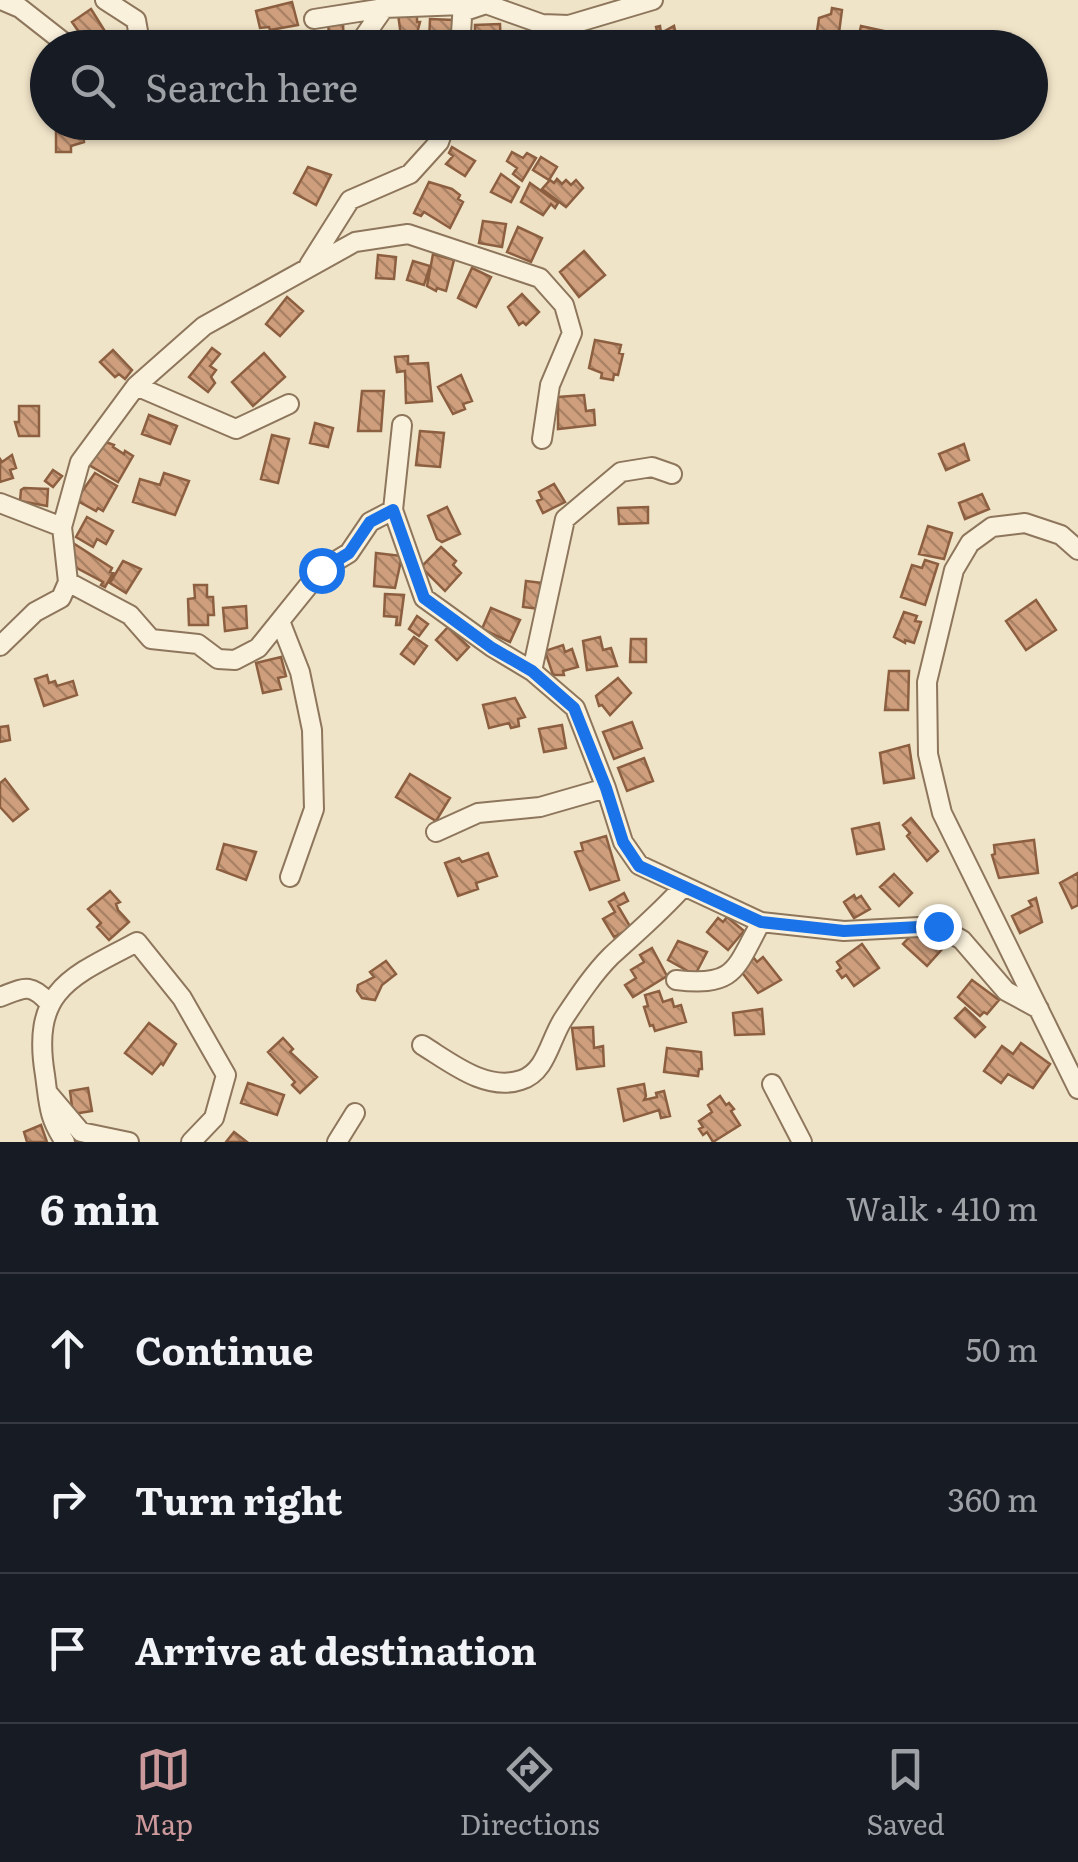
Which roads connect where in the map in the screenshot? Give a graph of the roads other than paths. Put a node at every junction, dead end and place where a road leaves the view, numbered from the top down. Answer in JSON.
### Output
{"nodes":[{"id":1,"x":0,"y":0,"type":"edge"},
{"id":2,"x":105,"y":0,"type":"edge"},
{"id":3,"x":653,"y":0,"type":"edge"},
{"id":4,"x":463,"y":5,"type":"edge"},
{"id":5,"x":384,"y":8,"type":"junction"},
{"id":6,"x":314,"y":18,"type":"dead end"},
{"id":7,"x":48,"y":30,"type":"edge"},
{"id":8,"x":138,"y":30,"type":"edge"},
{"id":9,"x":369,"y":30,"type":"edge"},
{"id":10,"x":461,"y":30,"type":"edge"},
{"id":11,"x":440,"y":140,"type":"edge"},
{"id":12,"x":309,"y":266,"type":"junction"},
{"id":13,"x":136,"y":386,"type":"junction"},
{"id":14,"x":290,"y":404,"type":"dead end"},
{"id":15,"x":402,"y":425,"type":"dead end"},
{"id":16,"x":542,"y":440,"type":"dead end"},
{"id":17,"x":672,"y":474,"type":"dead end"},
{"id":18,"x":0,"y":502,"type":"edge"},
{"id":19,"x":393,"y":510,"type":"junction"},
{"id":20,"x":62,"y":528,"type":"junction"},
{"id":21,"x":1078,"y":550,"type":"edge"},
{"id":22,"x":68,"y":582,"type":"junction"},
{"id":23,"x":280,"y":621,"type":"junction"},
{"id":24,"x":0,"y":646,"type":"edge"},
{"id":25,"x":532,"y":671,"type":"junction"},
{"id":26,"x":606,"y":788,"type":"junction"},
{"id":27,"x":436,"y":832,"type":"dead end"},
{"id":28,"x":290,"y":877,"type":"dead end"},
{"id":29,"x":684,"y":886,"type":"junction"},
{"id":30,"x":761,"y":922,"type":"junction"},
{"id":31,"x":676,"y":980,"type":"dead end"},
{"id":32,"x":0,"y":997,"type":"edge"},
{"id":33,"x":49,"y":1003,"type":"junction"},
{"id":34,"x":1039,"y":1008,"type":"junction"},
{"id":35,"x":422,"y":1045,"type":"dead end"},
{"id":36,"x":772,"y":1084,"type":"dead end"},
{"id":37,"x":1078,"y":1089,"type":"edge"},
{"id":38,"x":47,"y":1092,"type":"junction"},
{"id":39,"x":354,"y":1113,"type":"dead end"},
{"id":40,"x":64,"y":1142,"type":"edge"},
{"id":41,"x":129,"y":1142,"type":"edge"},
{"id":42,"x":191,"y":1142,"type":"edge"},
{"id":43,"x":337,"y":1142,"type":"edge"},
{"id":44,"x":802,"y":1142,"type":"edge"}],
"edges":[{"from":1,"to":7,"type":"street"},
{"from":2,"to":8,"type":"street"},
{"from":3,"to":4,"type":"street"},
{"from":4,"to":5,"type":"street"},
{"from":4,"to":10,"type":"street"},
{"from":5,"to":6,"type":"street"},
{"from":5,"to":9,"type":"street"},
{"from":11,"to":12,"type":"street"},
{"from":12,"to":13,"type":"street"},
{"from":12,"to":16,"type":"street"},
{"from":13,"to":14,"type":"street"},
{"from":13,"to":20,"type":"street"},
{"from":15,"to":19,"type":"street"},
{"from":17,"to":25,"type":"street"},
{"from":18,"to":20,"type":"street"},
{"from":19,"to":23,"type":"street"},
{"from":19,"to":25,"type":"street"},
{"from":20,"to":22,"type":"street"},
{"from":21,"to":34,"type":"street"},
{"from":22,"to":23,"type":"street"},
{"from":22,"to":24,"type":"street"},
{"from":23,"to":28,"type":"street"},
{"from":25,"to":26,"type":"street"},
{"from":26,"to":27,"type":"street"},
{"from":26,"to":29,"type":"street"},
{"from":29,"to":30,"type":"street"},
{"from":29,"to":35,"type":"street"},
{"from":30,"to":31,"type":"street"},
{"from":30,"to":34,"type":"street"},
{"from":32,"to":33,"type":"street"},
{"from":33,"to":38,"type":"street"},
{"from":33,"to":42,"type":"street"},
{"from":34,"to":37,"type":"street"},
{"from":36,"to":44,"type":"street"},
{"from":38,"to":40,"type":"street"},
{"from":38,"to":41,"type":"street"},
{"from":39,"to":43,"type":"street"}]}
